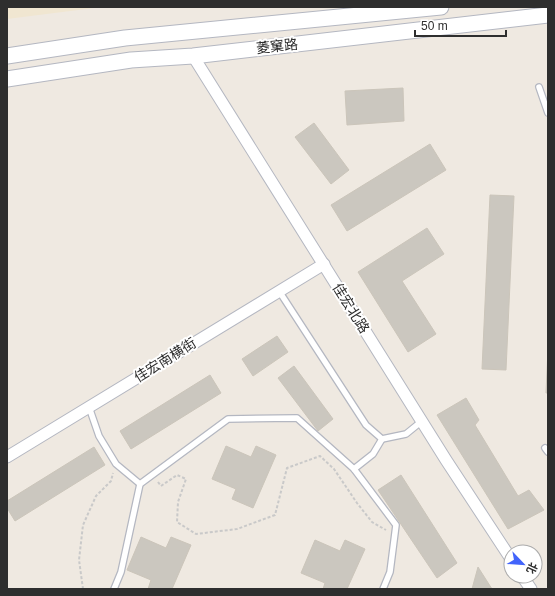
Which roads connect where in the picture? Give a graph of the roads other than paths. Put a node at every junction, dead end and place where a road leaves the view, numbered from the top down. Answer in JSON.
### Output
{"nodes":[{"id":1,"x":441,"y":7,"type":"edge"},
{"id":2,"x":548,"y":15,"type":"edge"},
{"id":3,"x":7,"y":56,"type":"edge"},
{"id":4,"x":193,"y":56,"type":"junction"},
{"id":5,"x":7,"y":79,"type":"edge"},
{"id":6,"x":539,"y":87,"type":"dead end"},
{"id":7,"x":548,"y":113,"type":"edge"},
{"id":8,"x":324,"y":264,"type":"junction"},
{"id":9,"x":279,"y":291,"type":"junction"},
{"id":10,"x":89,"y":407,"type":"junction"},
{"id":11,"x":422,"y":421,"type":"junction"},
{"id":12,"x":382,"y":439,"type":"junction"},
{"id":13,"x":7,"y":457,"type":"edge"},
{"id":14,"x":354,"y":469,"type":"junction"},
{"id":15,"x":140,"y":484,"type":"junction"},
{"id":16,"x":503,"y":547,"type":"edge"},
{"id":17,"x":114,"y":589,"type":"edge"},
{"id":18,"x":383,"y":589,"type":"edge"}],
"edges":[{"from":1,"to":3,"type":"street","name":"菱窠路"},
{"from":2,"to":4,"type":"street","name":"菱窠路"},
{"from":4,"to":5,"type":"street","name":"菱窠路"},
{"from":4,"to":8,"type":"street","name":"佳宏北路"},
{"from":6,"to":7,"type":"lane"},
{"from":8,"to":9,"type":"street","name":"佳宏南横街"},
{"from":8,"to":11,"type":"street","name":"佳宏北路"},
{"from":9,"to":10,"type":"street","name":"佳宏南横街"},
{"from":9,"to":12,"type":"lane"},
{"from":10,"to":13,"type":"street","name":"佳宏南横街"},
{"from":10,"to":15,"type":"lane"},
{"from":11,"to":12,"type":"lane"},
{"from":11,"to":16,"type":"street","name":"佳宏北路"},
{"from":12,"to":14,"type":"lane"},
{"from":14,"to":15,"type":"lane"},
{"from":14,"to":18,"type":"lane"},
{"from":15,"to":17,"type":"lane"}]}
